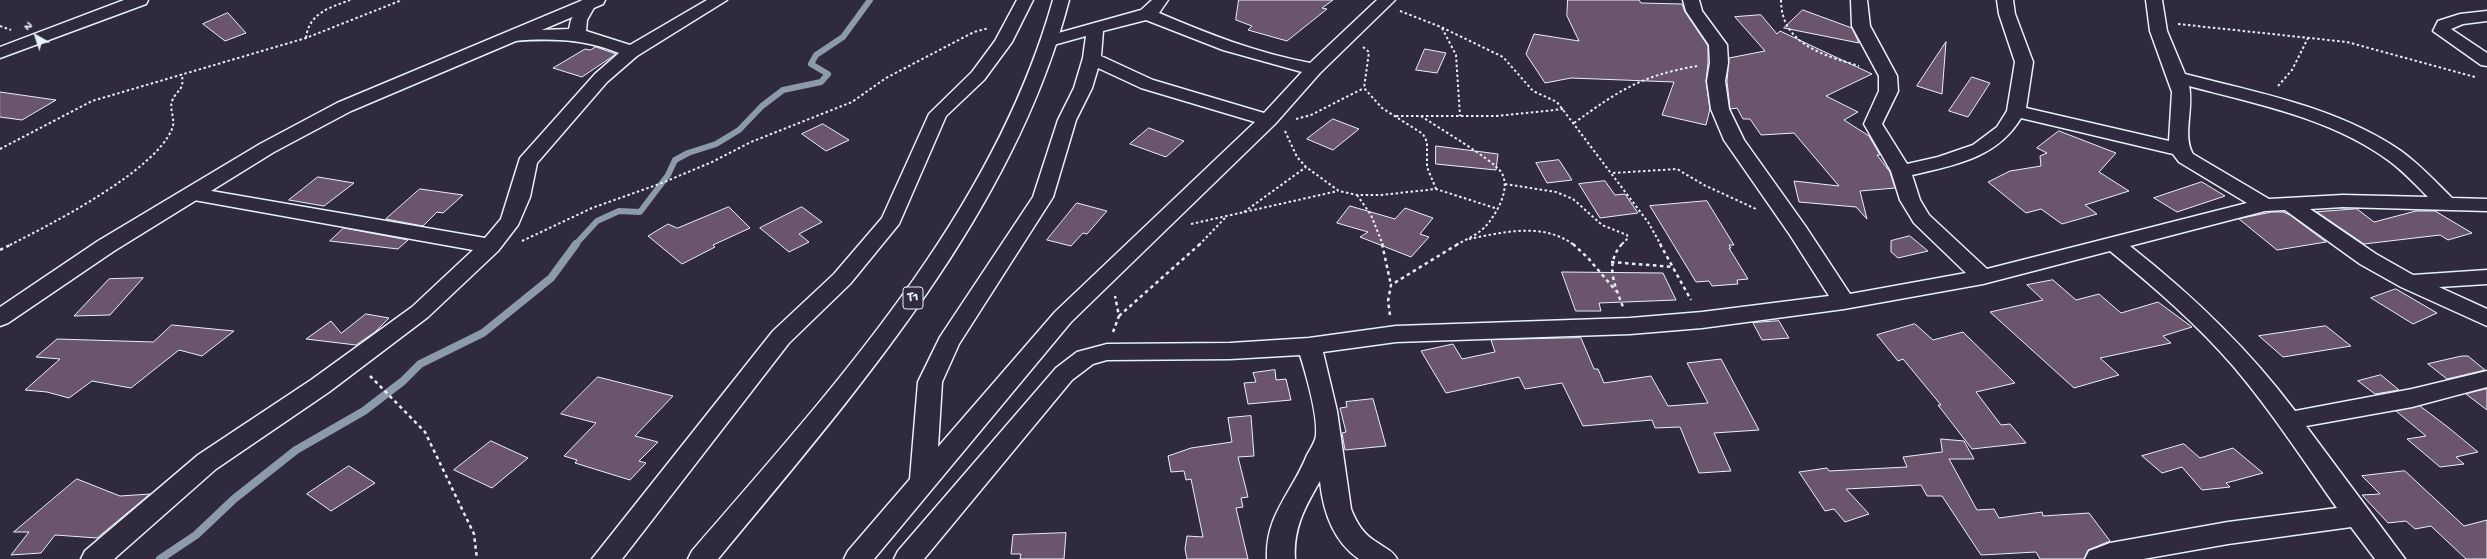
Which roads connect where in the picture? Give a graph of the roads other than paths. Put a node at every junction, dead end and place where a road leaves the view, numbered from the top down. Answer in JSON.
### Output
{"nodes":[{"id":1,"x":140,"y":0,"type":"edge"},
{"id":2,"x":719,"y":0,"type":"edge"},
{"id":3,"x":1025,"y":0,"type":"edge"},
{"id":4,"x":1160,"y":0,"type":"edge"},
{"id":5,"x":1691,"y":0,"type":"edge"},
{"id":6,"x":1859,"y":0,"type":"edge"},
{"id":7,"x":2005,"y":0,"type":"edge"},
{"id":8,"x":2154,"y":0,"type":"edge"},
{"id":9,"x":592,"y":2,"type":"edge"},
{"id":10,"x":1384,"y":2,"type":"edge"},
{"id":11,"x":1057,"y":3,"type":"edge"},
{"id":12,"x":1147,"y":14,"type":"junction"},
{"id":13,"x":2487,"y":16,"type":"edge"},
{"id":14,"x":1095,"y":30,"type":"junction"},
{"id":15,"x":577,"y":33,"type":"junction"},
{"id":16,"x":514,"y":36,"type":"junction"},
{"id":17,"x":1050,"y":41,"type":"junction"},
{"id":18,"x":631,"y":52,"type":"junction"},
{"id":19,"x":0,"y":53,"type":"edge"},
{"id":20,"x":1092,"y":58,"type":"junction"},
{"id":21,"x":2487,"y":61,"type":"edge"},
{"id":22,"x":1314,"y":70,"type":"junction"},
{"id":23,"x":2178,"y":77,"type":"junction"},
{"id":24,"x":2016,"y":111,"type":"junction"},
{"id":25,"x":1273,"y":122,"type":"junction"},
{"id":26,"x":2179,"y":149,"type":"junction"},
{"id":27,"x":1901,"y":171,"type":"junction"},
{"id":28,"x":194,"y":194,"type":"junction"},
{"id":29,"x":2288,"y":203,"type":"junction"},
{"id":30,"x":2446,"y":203,"type":"junction"},
{"id":31,"x":2265,"y":205,"type":"junction"},
{"id":32,"x":2487,"y":205,"type":"edge"},
{"id":33,"x":2115,"y":245,"type":"junction"},
{"id":34,"x":490,"y":246,"type":"junction"},
{"id":35,"x":1983,"y":277,"type":"junction"},
{"id":36,"x":2487,"y":277,"type":"edge"},
{"id":37,"x":2409,"y":282,"type":"junction"},
{"id":38,"x":1844,"y":302,"type":"junction"},
{"id":39,"x":0,"y":318,"type":"edge"},
{"id":40,"x":2487,"y":318,"type":"edge"},
{"id":41,"x":1309,"y":346,"type":"junction"},
{"id":42,"x":2487,"y":380,"type":"edge"},
{"id":43,"x":2287,"y":421,"type":"junction"},
{"id":44,"x":1329,"y":434,"type":"junction"},
{"id":45,"x":923,"y":483,"type":"junction"},
{"id":46,"x":2355,"y":516,"type":"junction"},
{"id":47,"x":882,"y":532,"type":"junction"},
{"id":48,"x":95,"y":559,"type":"edge"},
{"id":49,"x":606,"y":559,"type":"edge"},
{"id":50,"x":702,"y":559,"type":"edge"},
{"id":51,"x":858,"y":559,"type":"edge"},
{"id":52,"x":881,"y":559,"type":"edge"},
{"id":53,"x":908,"y":559,"type":"edge"},
{"id":54,"x":1281,"y":559,"type":"edge"},
{"id":55,"x":1383,"y":559,"type":"edge"},
{"id":56,"x":2099,"y":559,"type":"edge"},
{"id":57,"x":2391,"y":559,"type":"edge"}],
"edges":[{"from":1,"to":19,"type":"main road"},
{"from":2,"to":18,"type":"main road"},
{"from":3,"to":49,"type":"main road"},
{"from":4,"to":12,"type":"main road"},
{"from":5,"to":38,"type":"main road"},
{"from":6,"to":27,"type":"main road"},
{"from":7,"to":24,"type":"main road"},
{"from":8,"to":23,"type":"main road"},
{"from":9,"to":15,"type":"main road"},
{"from":9,"to":16,"type":"main road"},
{"from":10,"to":22,"type":"main road"},
{"from":11,"to":17,"type":"main road","number":"T1"},
{"from":12,"to":14,"type":"main road"},
{"from":12,"to":22,"type":"main road"},
{"from":13,"to":21,"type":"main road"},
{"from":14,"to":17,"type":"main road"},
{"from":14,"to":20,"type":"main road"},
{"from":15,"to":16,"type":"main road"},
{"from":15,"to":18,"type":"main road"},
{"from":16,"to":28,"type":"main road"},
{"from":17,"to":50,"type":"main road","number":"T1"},
{"from":18,"to":34,"type":"main road"},
{"from":20,"to":25,"type":"main road"},
{"from":20,"to":45,"type":"main road"},
{"from":22,"to":25,"type":"main road"},
{"from":23,"to":26,"type":"main road"},
{"from":23,"to":30,"type":"main road"},
{"from":24,"to":26,"type":"main road"},
{"from":24,"to":27,"type":"main road"},
{"from":25,"to":45,"type":"main road"},
{"from":26,"to":31,"type":"main road"},
{"from":27,"to":35,"type":"main road"},
{"from":28,"to":34,"type":"main road"},
{"from":28,"to":39,"type":"main road"},
{"from":29,"to":30,"type":"main road"},
{"from":29,"to":31,"type":"main road"},
{"from":29,"to":37,"type":"main road"},
{"from":30,"to":32,"type":"main road"},
{"from":31,"to":33,"type":"main road"},
{"from":33,"to":35,"type":"main road"},
{"from":33,"to":43,"type":"main road"},
{"from":34,"to":48,"type":"main road"},
{"from":35,"to":38,"type":"main road"},
{"from":36,"to":37,"type":"main road"},
{"from":37,"to":40,"type":"main road"},
{"from":38,"to":41,"type":"main road"},
{"from":41,"to":44,"type":"main road"},
{"from":41,"to":53,"type":"main road"},
{"from":42,"to":43,"type":"main road"},
{"from":43,"to":46,"type":"main road"},
{"from":44,"to":54,"type":"main road"},
{"from":44,"to":55,"type":"main road"},
{"from":45,"to":47,"type":"main road"},
{"from":46,"to":56,"type":"main road"},
{"from":46,"to":57,"type":"main road"},
{"from":47,"to":51,"type":"main road"},
{"from":47,"to":52,"type":"main road"}]}
